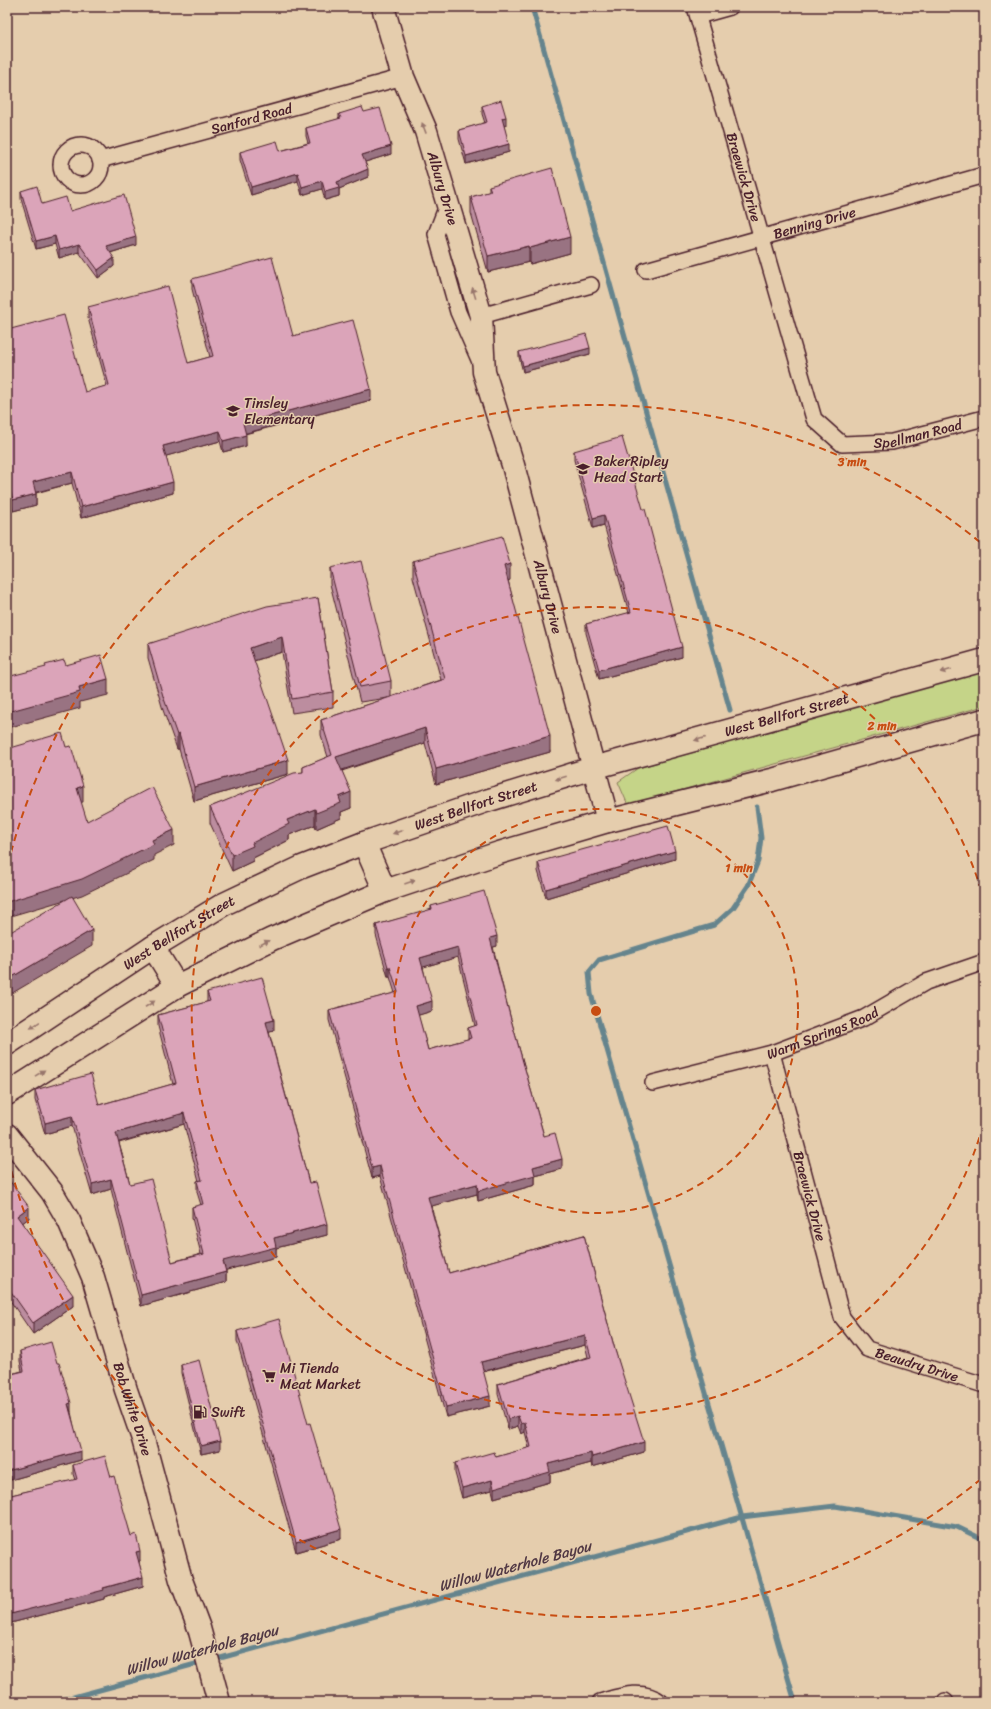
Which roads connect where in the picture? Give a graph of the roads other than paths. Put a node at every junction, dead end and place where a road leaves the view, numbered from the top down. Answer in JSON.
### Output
{"nodes":[{"id":1,"x":383,"y":7,"type":"edge"},
{"id":2,"x":730,"y":7,"type":"edge"},
{"id":3,"x":697,"y":12,"type":"edge"},
{"id":4,"x":403,"y":77,"type":"junction"},
{"id":5,"x":100,"y":160,"type":"dead end"},
{"id":6,"x":984,"y":175,"type":"edge"},
{"id":7,"x":448,"y":203,"type":"junction"},
{"id":8,"x":761,"y":238,"type":"junction"},
{"id":9,"x":646,"y":270,"type":"dead end"},
{"id":10,"x":591,"y":285,"type":"dead end"},
{"id":11,"x":481,"y":316,"type":"junction"},
{"id":12,"x":793,"y":347,"type":"joint"},
{"id":13,"x":484,"y":372,"type":"junction"},
{"id":14,"x":984,"y":418,"type":"edge"},
{"id":15,"x":984,"y":660,"type":"edge"},
{"id":16,"x":984,"y":720,"type":"edge"},
{"id":17,"x":593,"y":768,"type":"junction"},
{"id":18,"x":608,"y":821,"type":"junction"},
{"id":19,"x":364,"y":843,"type":"junction"},
{"id":20,"x":385,"y":891,"type":"junction"},
{"id":21,"x":153,"y":947,"type":"junction"},
{"id":22,"x":984,"y":963,"type":"edge"},
{"id":23,"x":177,"y":986,"type":"junction"},
{"id":24,"x":7,"y":1044,"type":"edge"},
{"id":25,"x":772,"y":1053,"type":"junction"},
{"id":26,"x":653,"y":1083,"type":"dead end"},
{"id":27,"x":7,"y":1094,"type":"edge"},
{"id":28,"x":7,"y":1135,"type":"edge"},
{"id":29,"x":856,"y":1335,"type":"joint"},
{"id":30,"x":984,"y":1385,"type":"edge"},
{"id":31,"x":217,"y":1693,"type":"edge"},
{"id":32,"x":600,"y":1702,"type":"edge"},
{"id":33,"x":661,"y":1702,"type":"edge"}],
"edges":[{"from":1,"to":4,"type":"main road","name":"Albury Drive"},
{"from":2,"to":3,"type":"street"},
{"from":3,"to":8,"type":"street","name":"Braewick Drive"},
{"from":4,"to":5,"type":"street","name":"Sanford Road"},
{"from":7,"to":4,"type":"main road","name":"Albury Drive","one_way":true},
{"from":6,"to":8,"type":"street","name":"Benning Drive"},
{"from":11,"to":7,"type":"main road","name":"Albury Drive","one_way":true},
{"from":7,"to":13,"type":"street","name":"Albury Drive"},
{"from":8,"to":9,"type":"street","name":"Benning Drive"},
{"from":8,"to":12,"type":"street","name":"Braewick Drive"},
{"from":10,"to":11,"type":"street"},
{"from":11,"to":13,"type":"main road","name":"Albury Drive"},
{"from":12,"to":14,"type":"street","name":"Spellman Road"},
{"from":13,"to":17,"type":"main road","name":"Albury Drive"},
{"from":15,"to":17,"type":"main road","name":"West Bellfort Street","one_way":true},
{"from":16,"to":18,"type":"main road"},
{"from":17,"to":18,"type":"main road","name":"Albury Drive"},
{"from":17,"to":19,"type":"main road","name":"West Bellfort Street","one_way":true},
{"from":20,"to":18,"type":"main road","one_way":true},
{"from":19,"to":20,"type":"main road"},
{"from":19,"to":21,"type":"main road","name":"West Bellfort Street"},
{"from":23,"to":20,"type":"main road","one_way":true},
{"from":21,"to":23,"type":"main road"},
{"from":21,"to":24,"type":"main road","name":"West Bellfort Street","one_way":true},
{"from":22,"to":25,"type":"street","name":"Warm Springs Road"},
{"from":27,"to":23,"type":"main road","one_way":true},
{"from":25,"to":26,"type":"street","name":"Warm Springs Road"},
{"from":25,"to":29,"type":"street","name":"Braewick Drive"},
{"from":28,"to":31,"type":"main road","name":"Bob White Drive"},
{"from":29,"to":30,"type":"street","name":"Beaudry Drive"},
{"from":32,"to":33,"type":"street"}]}
